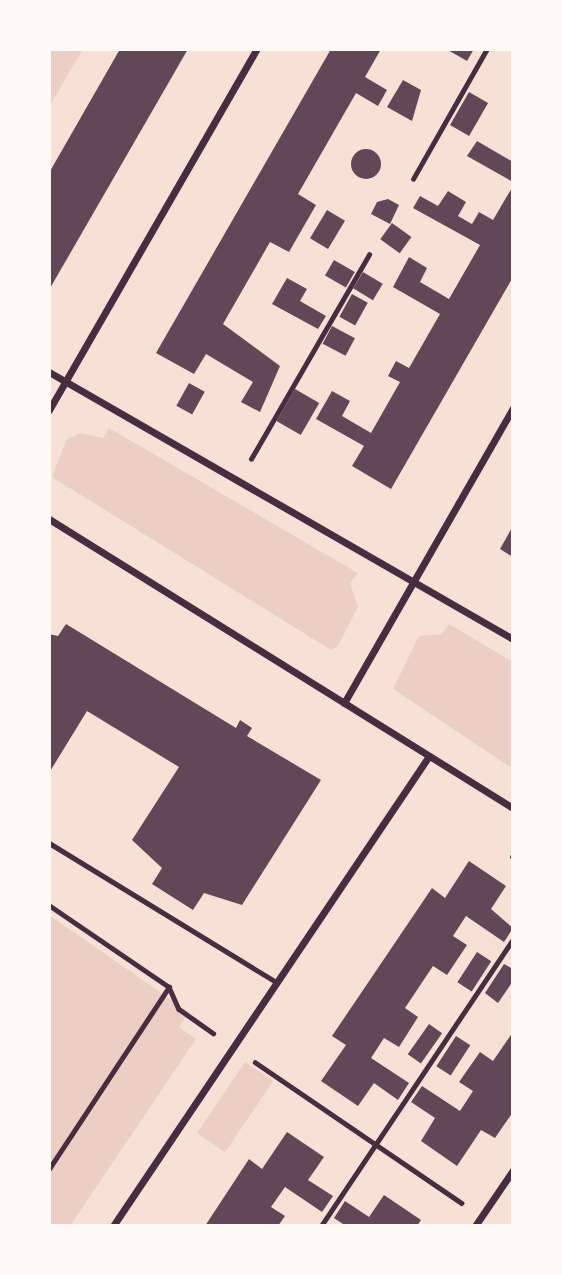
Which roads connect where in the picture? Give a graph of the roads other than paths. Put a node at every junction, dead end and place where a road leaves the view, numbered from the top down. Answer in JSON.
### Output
{"nodes":[{"id":1,"x":257,"y":49,"type":"edge"},
{"id":2,"x":49,"y":372,"type":"edge"},
{"id":3,"x":65,"y":381,"type":"junction"},
{"id":4,"x":513,"y":408,"type":"edge"},
{"id":5,"x":49,"y":410,"type":"edge"},
{"id":6,"x":49,"y":519,"type":"edge"},
{"id":7,"x":413,"y":581,"type":"junction"},
{"id":8,"x":513,"y":639,"type":"edge"},
{"id":9,"x":344,"y":702,"type":"junction"},
{"id":10,"x":429,"y":756,"type":"junction"},
{"id":11,"x":513,"y":808,"type":"edge"},
{"id":12,"x":49,"y":844,"type":"edge"},
{"id":13,"x":276,"y":982,"type":"junction"},
{"id":14,"x":513,"y":1170,"type":"edge"},
{"id":15,"x":113,"y":1226,"type":"edge"},
{"id":16,"x":475,"y":1226,"type":"edge"}],
"edges":[{"from":1,"to":3,"type":"street"},
{"from":2,"to":3,"type":"street"},
{"from":3,"to":5,"type":"street"},
{"from":3,"to":7,"type":"street"},
{"from":4,"to":7,"type":"street"},
{"from":6,"to":9,"type":"street"},
{"from":7,"to":8,"type":"street"},
{"from":7,"to":9,"type":"street"},
{"from":9,"to":10,"type":"street"},
{"from":10,"to":11,"type":"street"},
{"from":10,"to":13,"type":"street"},
{"from":12,"to":13,"type":"lane"},
{"from":13,"to":15,"type":"street"},
{"from":14,"to":16,"type":"street"}]}
